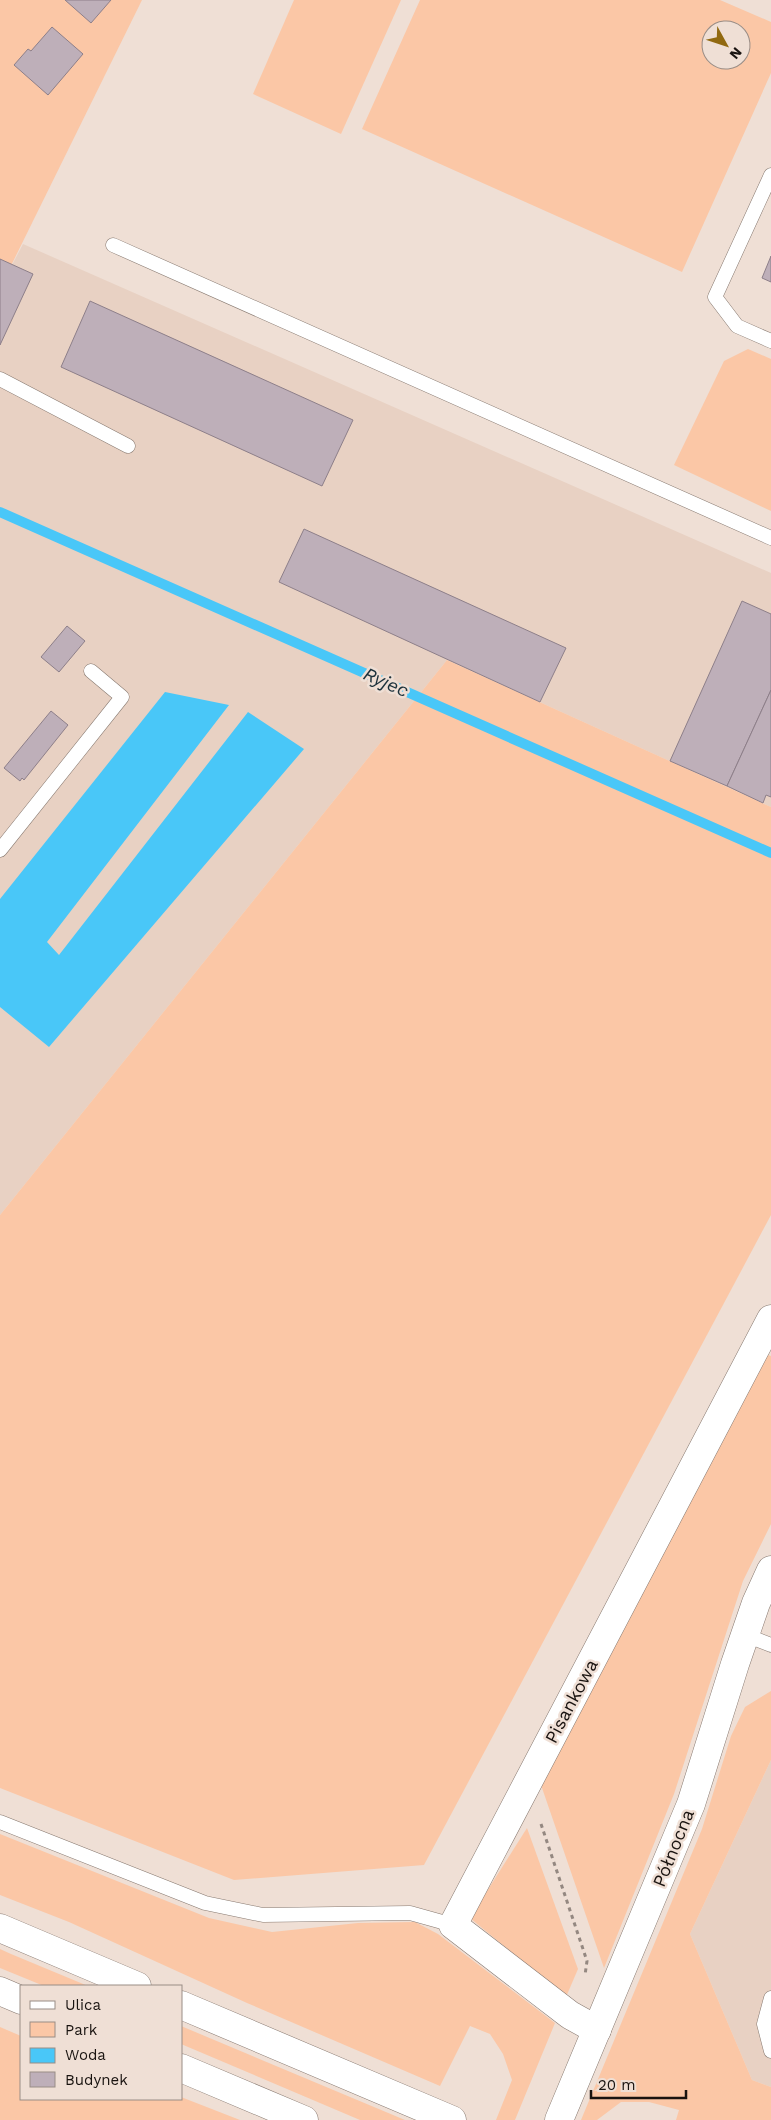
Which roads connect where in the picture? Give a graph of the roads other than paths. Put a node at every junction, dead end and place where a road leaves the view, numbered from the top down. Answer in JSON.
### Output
{"nodes":[{"id":1,"x":771,"y":174,"type":"edge"},
{"id":2,"x":113,"y":245,"type":"dead end"},
{"id":3,"x":771,"y":341,"type":"edge"},
{"id":4,"x":0,"y":379,"type":"edge"},
{"id":5,"x":128,"y":446,"type":"dead end"},
{"id":6,"x":771,"y":538,"type":"edge"},
{"id":7,"x":91,"y":671,"type":"dead end"},
{"id":8,"x":0,"y":850,"type":"edge"},
{"id":9,"x":771,"y":1319,"type":"edge"},
{"id":10,"x":771,"y":1570,"type":"edge"},
{"id":11,"x":745,"y":1635,"type":"junction"},
{"id":12,"x":771,"y":1645,"type":"edge"},
{"id":13,"x":0,"y":1822,"type":"edge"},
{"id":14,"x":453,"y":1925,"type":"junction"},
{"id":15,"x":0,"y":1928,"type":"edge"},
{"id":16,"x":134,"y":1985,"type":"edge"},
{"id":17,"x":0,"y":1991,"type":"edge"},
{"id":18,"x":771,"y":1998,"type":"edge"},
{"id":19,"x":20,"y":2000,"type":"edge"},
{"id":20,"x":182,"y":2005,"type":"edge"},
{"id":21,"x":596,"y":2030,"type":"junction"},
{"id":22,"x":771,"y":2051,"type":"edge"},
{"id":23,"x":182,"y":2068,"type":"edge"},
{"id":24,"x":304,"y":2120,"type":"edge"},
{"id":25,"x":452,"y":2120,"type":"edge"},
{"id":26,"x":559,"y":2120,"type":"edge"}],
"edges":[{"from":1,"to":3,"type":"lane"},
{"from":2,"to":6,"type":"lane"},
{"from":4,"to":5,"type":"lane"},
{"from":7,"to":8,"type":"lane"},
{"from":9,"to":14,"type":"street","name":"Pisankowa"},
{"from":10,"to":11,"type":"street","name":"Północna"},
{"from":11,"to":12,"type":"lane"},
{"from":11,"to":21,"type":"street","name":"Północna"},
{"from":13,"to":14,"type":"lane"},
{"from":14,"to":21,"type":"street"},
{"from":15,"to":16,"type":"street"},
{"from":17,"to":19,"type":"street"},
{"from":18,"to":22,"type":"lane"},
{"from":20,"to":25,"type":"street"},
{"from":21,"to":26,"type":"street","name":"Północna"},
{"from":23,"to":24,"type":"street"}]}
